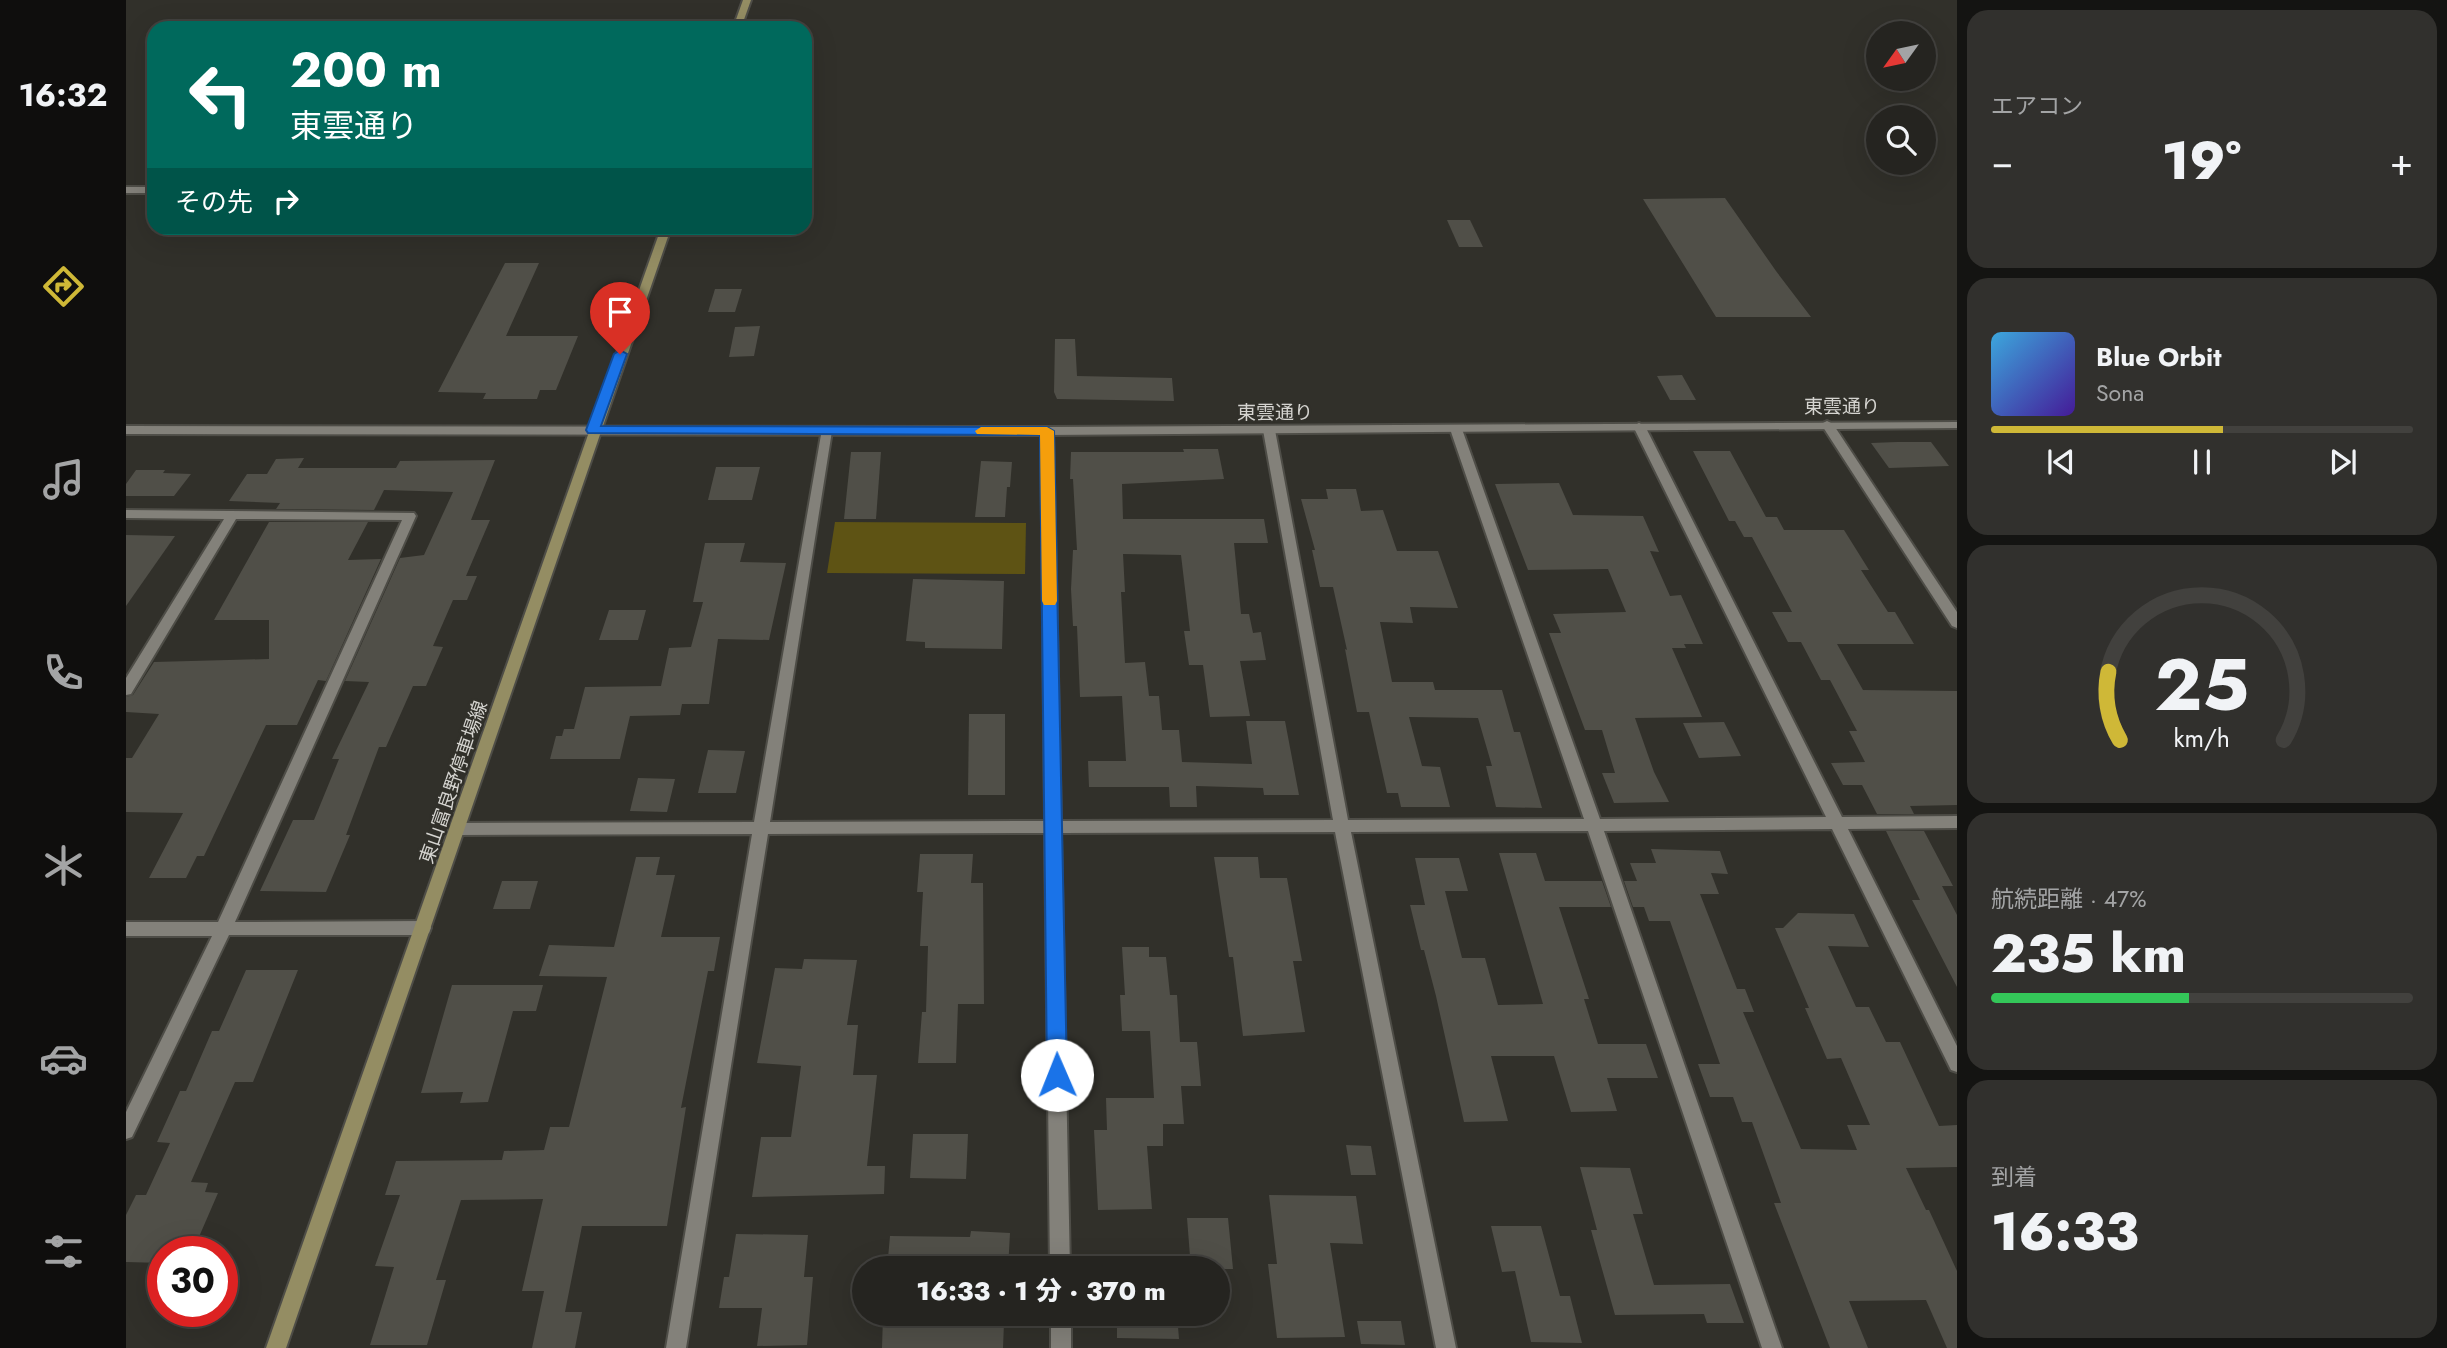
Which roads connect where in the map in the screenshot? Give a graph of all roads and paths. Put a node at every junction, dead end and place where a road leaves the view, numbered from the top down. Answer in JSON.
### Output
{"nodes":[{"id":1,"x":747,"y":0,"type":"edge"},
{"id":2,"x":740,"y":21,"type":"edge"},
{"id":3,"x":126,"y":190,"type":"edge"},
{"id":4,"x":147,"y":190,"type":"edge"},
{"id":5,"x":663,"y":235,"type":"edge"},
{"id":6,"x":1827,"y":424,"type":"junction"},
{"id":7,"x":1957,"y":425,"type":"edge"},
{"id":8,"x":1639,"y":426,"type":"junction"},
{"id":9,"x":1269,"y":429,"type":"junction"},
{"id":10,"x":1456,"y":429,"type":"junction"},
{"id":11,"x":126,"y":430,"type":"edge"},
{"id":12,"x":593,"y":430,"type":"junction"},
{"id":13,"x":826,"y":431,"type":"junction"},
{"id":14,"x":1047,"y":431,"type":"junction"},
{"id":15,"x":126,"y":514,"type":"edge"},
{"id":16,"x":233,"y":514,"type":"junction"},
{"id":17,"x":1957,"y":622,"type":"edge"},
{"id":18,"x":126,"y":690,"type":"edge"},
{"id":19,"x":1838,"y":821,"type":"junction"},
{"id":20,"x":1957,"y":822,"type":"edge"},
{"id":21,"x":1594,"y":825,"type":"junction"},
{"id":22,"x":762,"y":827,"type":"junction"},
{"id":23,"x":1053,"y":827,"type":"junction"},
{"id":24,"x":1342,"y":827,"type":"junction"},
{"id":25,"x":458,"y":829,"type":"junction"},
{"id":26,"x":423,"y":928,"type":"junction"},
{"id":27,"x":126,"y":929,"type":"edge"},
{"id":28,"x":223,"y":930,"type":"junction"},
{"id":29,"x":1957,"y":1064,"type":"edge"},
{"id":30,"x":126,"y":1131,"type":"edge"},
{"id":31,"x":1060,"y":1256,"type":"edge"},
{"id":32,"x":1061,"y":1326,"type":"edge"},
{"id":33,"x":276,"y":1348,"type":"edge"},
{"id":34,"x":676,"y":1348,"type":"edge"},
{"id":35,"x":1061,"y":1348,"type":"edge"},
{"id":36,"x":1446,"y":1348,"type":"edge"},
{"id":37,"x":1772,"y":1348,"type":"edge"}],
"edges":[{"from":1,"to":2,"type":"main road"},
{"from":3,"to":4,"type":"street"},
{"from":5,"to":12,"type":"main road","name":"東山富良野停車場線"},
{"from":6,"to":7,"type":"street","name":"東雲通り"},
{"from":6,"to":8,"type":"street","name":"東雲通り"},
{"from":6,"to":17,"type":"street"},
{"from":8,"to":10,"type":"street","name":"東雲通り"},
{"from":8,"to":19,"type":"street"},
{"from":9,"to":10,"type":"street","name":"東雲通り"},
{"from":9,"to":14,"type":"street","name":"東雲通り"},
{"from":9,"to":24,"type":"street"},
{"from":10,"to":21,"type":"street"},
{"from":11,"to":12,"type":"street","name":"東雲通り"},
{"from":12,"to":13,"type":"street","name":"東雲通り"},
{"from":12,"to":25,"type":"main road","name":"東山富良野停車場線"},
{"from":13,"to":14,"type":"street","name":"東雲通り"},
{"from":13,"to":22,"type":"street"},
{"from":14,"to":23,"type":"street"},
{"from":15,"to":16,"type":"street"},
{"from":16,"to":18,"type":"street"},
{"from":16,"to":28,"type":"street"},
{"from":19,"to":20,"type":"street"},
{"from":19,"to":21,"type":"street"},
{"from":19,"to":29,"type":"street"},
{"from":21,"to":24,"type":"street"},
{"from":21,"to":37,"type":"street"},
{"from":22,"to":23,"type":"street"},
{"from":22,"to":25,"type":"street"},
{"from":22,"to":34,"type":"street"},
{"from":23,"to":24,"type":"street"},
{"from":23,"to":31,"type":"street"},
{"from":24,"to":36,"type":"street"},
{"from":25,"to":26,"type":"main road","name":"東山富良野停車場線"},
{"from":26,"to":28,"type":"street"},
{"from":26,"to":33,"type":"main road","name":"東山富良野停車場線"},
{"from":27,"to":28,"type":"street"},
{"from":28,"to":30,"type":"street"},
{"from":32,"to":35,"type":"street"}]}
